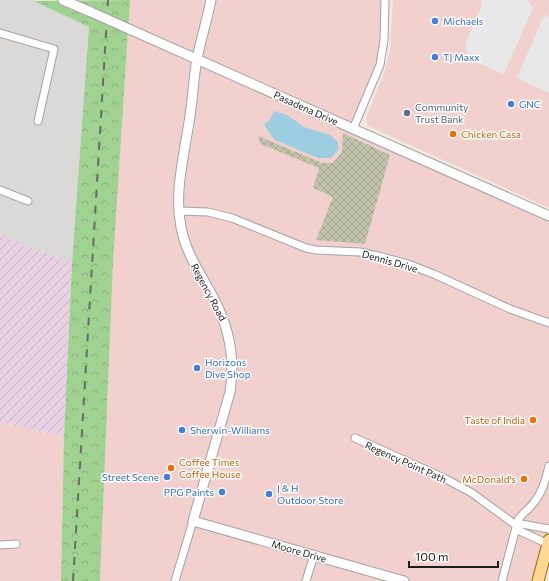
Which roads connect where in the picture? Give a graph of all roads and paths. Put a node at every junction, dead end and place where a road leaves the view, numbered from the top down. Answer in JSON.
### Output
{"nodes":[{"id":1,"x":63,"y":0,"type":"edge"},
{"id":2,"x":211,"y":0,"type":"edge"},
{"id":3,"x":385,"y":0,"type":"edge"},
{"id":4,"x":0,"y":33,"type":"edge"},
{"id":5,"x":197,"y":60,"type":"junction"},
{"id":6,"x":38,"y":121,"type":"dead end"},
{"id":7,"x":353,"y":129,"type":"junction"},
{"id":8,"x":0,"y":190,"type":"edge"},
{"id":9,"x":28,"y":201,"type":"dead end"},
{"id":10,"x":179,"y":211,"type":"junction"},
{"id":11,"x":549,"y":216,"type":"edge"},
{"id":12,"x":549,"y":322,"type":"edge"},
{"id":13,"x":355,"y":438,"type":"dead end"},
{"id":14,"x":549,"y":466,"type":"edge"},
{"id":15,"x":194,"y":521,"type":"junction"},
{"id":16,"x":517,"y":526,"type":"junction"},
{"id":17,"x":549,"y":529,"type":"edge"},
{"id":18,"x":549,"y":542,"type":"edge"},
{"id":19,"x":0,"y":544,"type":"edge"},
{"id":20,"x":16,"y":544,"type":"dead end"},
{"id":21,"x":314,"y":555,"type":"junction"},
{"id":22,"x":176,"y":581,"type":"edge"},
{"id":23,"x":306,"y":581,"type":"edge"},
{"id":24,"x":404,"y":581,"type":"edge"},
{"id":25,"x":502,"y":581,"type":"edge"},
{"id":26,"x":538,"y":581,"type":"edge"}],
"edges":[{"from":1,"to":5,"type":"street","name":"Pasadena Drive","bridge":true},
{"from":2,"to":5,"type":"street","name":"Regency Road"},
{"from":3,"to":7,"type":"street"},
{"from":4,"to":6,"type":"street"},
{"from":5,"to":7,"type":"street","name":"Pasadena Drive"},
{"from":5,"to":10,"type":"street","name":"Regency Road"},
{"from":7,"to":11,"type":"street","name":"Pasadena Drive"},
{"from":8,"to":9,"type":"street"},
{"from":10,"to":12,"type":"street","name":"Dennis Drive"},
{"from":10,"to":15,"type":"street","name":"Regency Road"},
{"from":13,"to":16,"type":"street","name":"Regency Point Path"},
{"from":14,"to":16,"type":"street"},
{"from":15,"to":21,"type":"street","name":"Moore Drive"},
{"from":15,"to":22,"type":"street","name":"Regency Road"},
{"from":16,"to":17,"type":"street"},
{"from":16,"to":18,"type":"street","name":"Regency Point Path"},
{"from":16,"to":25,"type":"street"},
{"from":18,"to":26,"type":"main road"},
{"from":19,"to":20,"type":"street"},
{"from":21,"to":23,"type":"street"},
{"from":21,"to":24,"type":"street","name":"Moore Drive"}]}
